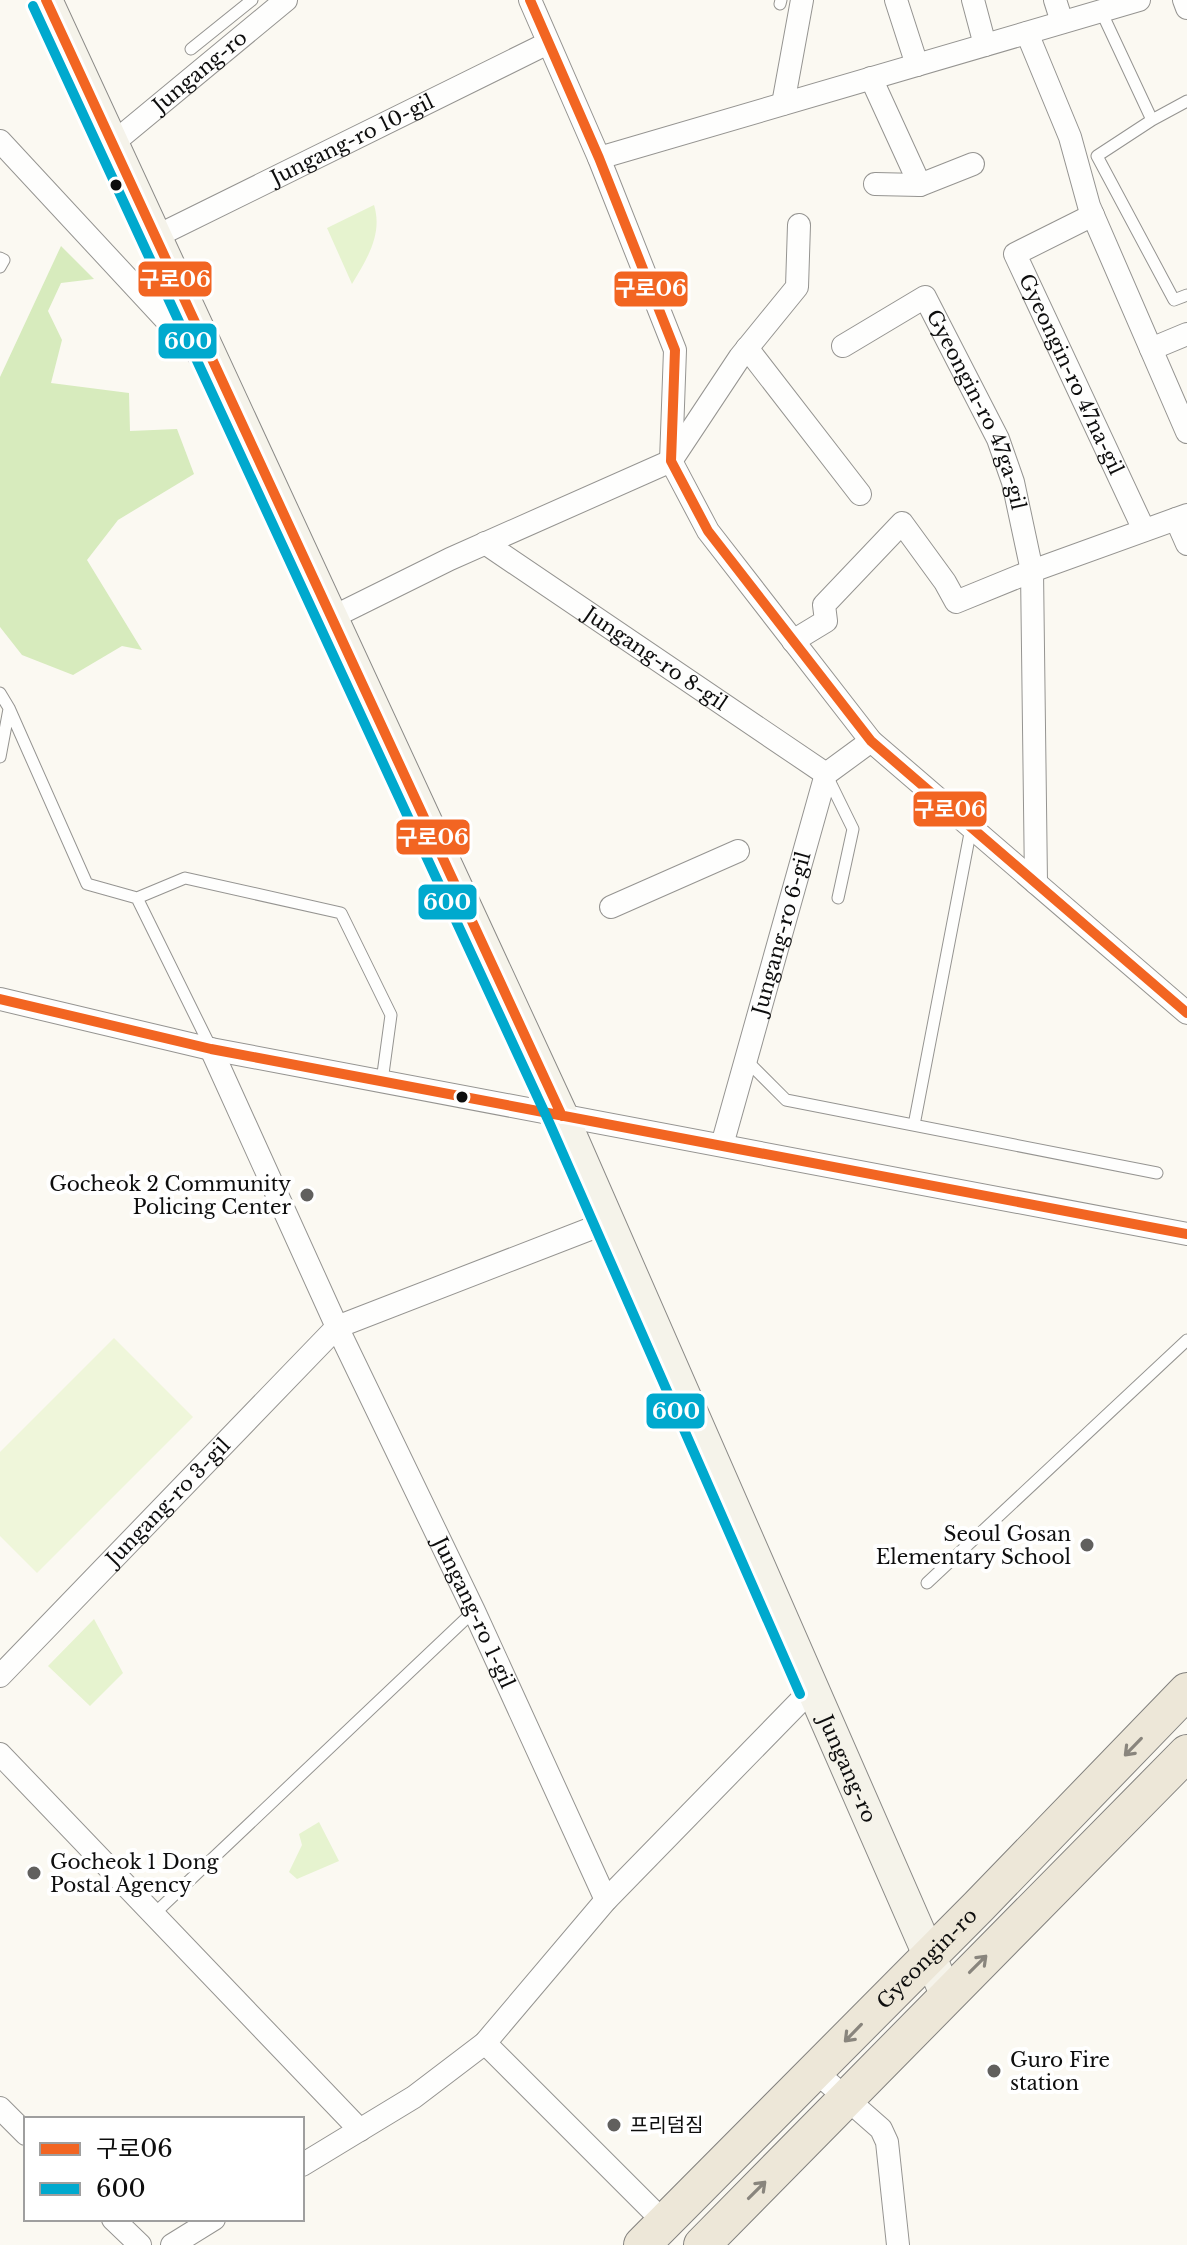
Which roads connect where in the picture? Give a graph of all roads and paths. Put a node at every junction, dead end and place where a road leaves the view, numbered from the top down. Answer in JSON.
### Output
{"nodes":[{"id":1,"x":46,"y":0,"type":"edge"},
{"id":2,"x":252,"y":0,"type":"edge"},
{"id":3,"x":286,"y":0,"type":"edge"},
{"id":4,"x":530,"y":0,"type":"edge"},
{"id":5,"x":896,"y":0,"type":"edge"},
{"id":6,"x":973,"y":0,"type":"edge"},
{"id":7,"x":1055,"y":0,"type":"edge"},
{"id":8,"x":1139,"y":0,"type":"edge"},
{"id":9,"x":1184,"y":0,"type":"edge"},
{"id":10,"x":788,"y":1,"type":"edge"},
{"id":11,"x":1187,"y":8,"type":"edge"},
{"id":12,"x":1101,"y":11,"type":"junction"},
{"id":13,"x":1062,"y":22,"type":"junction"},
{"id":14,"x":1027,"y":33,"type":"junction"},
{"id":15,"x":548,"y":43,"type":"junction"},
{"id":16,"x":985,"y":45,"type":"junction"},
{"id":17,"x":191,"y":49,"type":"dead end"},
{"id":18,"x":917,"y":65,"type":"junction"},
{"id":19,"x":871,"y":78,"type":"junction"},
{"id":20,"x":1187,"y":101,"type":"edge"},
{"id":21,"x":783,"y":104,"type":"junction"},
{"id":22,"x":1152,"y":120,"type":"junction"},
{"id":23,"x":0,"y":141,"type":"edge"},
{"id":24,"x":112,"y":144,"type":"junction"},
{"id":25,"x":599,"y":158,"type":"junction"},
{"id":26,"x":973,"y":164,"type":"dead end"},
{"id":27,"x":875,"y":184,"type":"dead end"},
{"id":28,"x":920,"y":185,"type":"junction"},
{"id":29,"x":1093,"y":215,"type":"junction"},
{"id":30,"x":799,"y":225,"type":"dead end"},
{"id":31,"x":155,"y":237,"type":"junction"},
{"id":32,"x":0,"y":258,"type":"edge"},
{"id":33,"x":0,"y":267,"type":"edge"},
{"id":34,"x":1187,"y":295,"type":"edge"},
{"id":35,"x":1187,"y":334,"type":"edge"},
{"id":36,"x":843,"y":346,"type":"dead end"},
{"id":37,"x":747,"y":348,"type":"junction"},
{"id":38,"x":1151,"y":349,"type":"junction"},
{"id":39,"x":220,"y":378,"type":"junction"},
{"id":40,"x":1187,"y":432,"type":"edge"},
{"id":41,"x":671,"y":461,"type":"junction"},
{"id":42,"x":860,"y":494,"type":"dead end"},
{"id":43,"x":1181,"y":517,"type":"edge"},
{"id":44,"x":1144,"y":530,"type":"junction"},
{"id":45,"x":485,"y":543,"type":"junction"},
{"id":46,"x":1187,"y":544,"type":"edge"},
{"id":47,"x":1032,"y":571,"type":"junction"},
{"id":48,"x":331,"y":618,"type":"junction"},
{"id":49,"x":793,"y":641,"type":"junction"},
{"id":50,"x":0,"y":693,"type":"edge"},
{"id":51,"x":9,"y":708,"type":"junction"},
{"id":52,"x":871,"y":741,"type":"junction"},
{"id":53,"x":0,"y":757,"type":"edge"},
{"id":54,"x":826,"y":774,"type":"junction"},
{"id":55,"x":971,"y":828,"type":"junction"},
{"id":56,"x":738,"y":851,"type":"dead end"},
{"id":57,"x":1036,"y":883,"type":"junction"},
{"id":58,"x":137,"y":898,"type":"junction"},
{"id":59,"x":838,"y":898,"type":"dead end"},
{"id":60,"x":611,"y":907,"type":"dead end"},
{"id":61,"x":0,"y":999,"type":"edge"},
{"id":62,"x":1187,"y":1013,"type":"edge"},
{"id":63,"x":211,"y":1049,"type":"junction"},
{"id":64,"x":746,"y":1059,"type":"junction"},
{"id":65,"x":382,"y":1081,"type":"junction"},
{"id":66,"x":562,"y":1116,"type":"junction"},
{"id":67,"x":914,"y":1125,"type":"junction"},
{"id":68,"x":722,"y":1145,"type":"junction"},
{"id":69,"x":1157,"y":1173,"type":"dead end"},
{"id":70,"x":608,"y":1222,"type":"junction"},
{"id":71,"x":1187,"y":1234,"type":"edge"},
{"id":72,"x":337,"y":1327,"type":"junction"},
{"id":73,"x":1187,"y":1340,"type":"edge"},
{"id":74,"x":927,"y":1583,"type":"dead end"},
{"id":75,"x":474,"y":1611,"type":"junction"},
{"id":76,"x":0,"y":1676,"type":"edge"},
{"id":77,"x":813,"y":1688,"type":"junction"},
{"id":78,"x":1187,"y":1691,"type":"edge"},
{"id":79,"x":1187,"y":1753,"type":"edge"},
{"id":80,"x":0,"y":1754,"type":"edge"},
{"id":81,"x":606,"y":1900,"type":"junction"},
{"id":82,"x":153,"y":1915,"type":"junction"},
{"id":83,"x":929,"y":1954,"type":"junction"},
{"id":84,"x":947,"y":1996,"type":"junction"},
{"id":85,"x":485,"y":2043,"type":"junction"},
{"id":86,"x":815,"y":2071,"type":"junction"},
{"id":87,"x":848,"y":2099,"type":"junction"},
{"id":88,"x":0,"y":2108,"type":"edge"},
{"id":89,"x":360,"y":2130,"type":"junction"},
{"id":90,"x":24,"y":2132,"type":"edge"},
{"id":91,"x":304,"y":2164,"type":"edge"},
{"id":92,"x":115,"y":2221,"type":"edge"},
{"id":93,"x":211,"y":2221,"type":"edge"},
{"id":94,"x":654,"y":2234,"type":"edge"},
{"id":95,"x":140,"y":2245,"type":"edge"},
{"id":96,"x":172,"y":2245,"type":"edge"},
{"id":97,"x":702,"y":2245,"type":"edge"},
{"id":98,"x":898,"y":2245,"type":"edge"}],
"edges":[{"from":1,"to":24,"type":"main road","name":"Jungang-ro"},
{"from":2,"to":17,"type":"lane"},
{"from":3,"to":24,"type":"street","name":"Jungang-ro"},
{"from":4,"to":15,"type":"street"},
{"from":5,"to":18,"type":"street"},
{"from":6,"to":16,"type":"street"},
{"from":7,"to":13,"type":"street"},
{"from":8,"to":12,"type":"street"},
{"from":9,"to":11,"type":"street"},
{"from":10,"to":21,"type":"street"},
{"from":12,"to":13,"type":"street"},
{"from":12,"to":22,"type":"lane"},
{"from":13,"to":14,"type":"street"},
{"from":14,"to":16,"type":"street"},
{"from":14,"to":29,"type":"street"},
{"from":15,"to":25,"type":"street"},
{"from":15,"to":31,"type":"street","name":"Jungang-ro 10-gil"},
{"from":16,"to":18,"type":"street"},
{"from":18,"to":19,"type":"street"},
{"from":19,"to":21,"type":"street"},
{"from":19,"to":28,"type":"street"},
{"from":20,"to":22,"type":"lane"},
{"from":21,"to":25,"type":"street"},
{"from":22,"to":34,"type":"lane"},
{"from":23,"to":39,"type":"street"},
{"from":24,"to":31,"type":"main road","name":"Jungang-ro"},
{"from":25,"to":41,"type":"street"},
{"from":26,"to":28,"type":"street"},
{"from":27,"to":28,"type":"street"},
{"from":29,"to":38,"type":"street"},
{"from":29,"to":44,"type":"street","name":"Gyeongin-ro 47na-gil"},
{"from":30,"to":37,"type":"street"},
{"from":31,"to":39,"type":"main road","name":"Jungang-ro"},
{"from":32,"to":33,"type":"lane"},
{"from":35,"to":38,"type":"street"},
{"from":36,"to":47,"type":"street","name":"Gyeongin-ro 47ga-gil"},
{"from":37,"to":41,"type":"street"},
{"from":37,"to":42,"type":"street"},
{"from":38,"to":40,"type":"street"},
{"from":39,"to":48,"type":"main road","name":"Jungang-ro"},
{"from":41,"to":45,"type":"street"},
{"from":41,"to":49,"type":"street"},
{"from":43,"to":44,"type":"street"},
{"from":43,"to":46,"type":"street"},
{"from":44,"to":47,"type":"street"},
{"from":45,"to":48,"type":"street"},
{"from":45,"to":54,"type":"street","name":"Jungang-ro 8-gil"},
{"from":47,"to":49,"type":"street"},
{"from":47,"to":57,"type":"street","name":"Gyeongin-ro 47ga-gil"},
{"from":48,"to":66,"type":"main road","name":"Jungang-ro"},
{"from":49,"to":52,"type":"street"},
{"from":50,"to":51,"type":"lane"},
{"from":51,"to":53,"type":"lane"},
{"from":51,"to":58,"type":"lane"},
{"from":52,"to":54,"type":"street"},
{"from":52,"to":55,"type":"street"},
{"from":54,"to":59,"type":"lane"},
{"from":54,"to":64,"type":"street","name":"Jungang-ro 6-gil"},
{"from":55,"to":57,"type":"street"},
{"from":55,"to":67,"type":"lane"},
{"from":56,"to":60,"type":"street"},
{"from":57,"to":62,"type":"street"},
{"from":58,"to":63,"type":"lane"},
{"from":58,"to":65,"type":"lane"},
{"from":61,"to":63,"type":"street"},
{"from":63,"to":65,"type":"street"},
{"from":63,"to":72,"type":"street"},
{"from":64,"to":67,"type":"lane"},
{"from":64,"to":68,"type":"street","name":"Jungang-ro 6-gil"},
{"from":65,"to":66,"type":"street"},
{"from":66,"to":68,"type":"street"},
{"from":66,"to":70,"type":"main road","name":"Jungang-ro"},
{"from":67,"to":69,"type":"lane"},
{"from":68,"to":71,"type":"street"},
{"from":70,"to":72,"type":"street","name":"Jungang-ro 3-gil"},
{"from":70,"to":77,"type":"main road","name":"Jungang-ro"},
{"from":72,"to":75,"type":"street","name":"Jungang-ro 1-gil"},
{"from":72,"to":76,"type":"street","name":"Jungang-ro 3-gil"},
{"from":73,"to":74,"type":"lane"},
{"from":75,"to":81,"type":"street","name":"Jungang-ro 1-gil"},
{"from":75,"to":82,"type":"lane"},
{"from":77,"to":81,"type":"street"},
{"from":77,"to":83,"type":"main road","name":"Jungang-ro"},
{"from":78,"to":83,"type":"main road","name":"Gyeongin-ro","one_way":true},
{"from":84,"to":79,"type":"main road","name":"Gyeongin-ro","one_way":true},
{"from":80,"to":82,"type":"street"},
{"from":81,"to":85,"type":"street"},
{"from":82,"to":89,"type":"street"},
{"from":83,"to":84,"type":"main road","name":"Jungang-ro"},
{"from":83,"to":86,"type":"main road","name":"Gyeongin-ro","one_way":true},
{"from":84,"to":87,"type":"main road","name":"Gyeongin-ro"},
{"from":85,"to":89,"type":"street"},
{"from":85,"to":94,"type":"street","name":"Gyeongin-ro"},
{"from":86,"to":87,"type":"street"},
{"from":86,"to":94,"type":"main road","name":"Gyeongin-ro"},
{"from":97,"to":87,"type":"main road","name":"Gyeongin-ro","one_way":true},
{"from":87,"to":98,"type":"street"},
{"from":88,"to":90,"type":"street"},
{"from":89,"to":91,"type":"street"},
{"from":92,"to":95,"type":"street"},
{"from":93,"to":96,"type":"street"}]}
